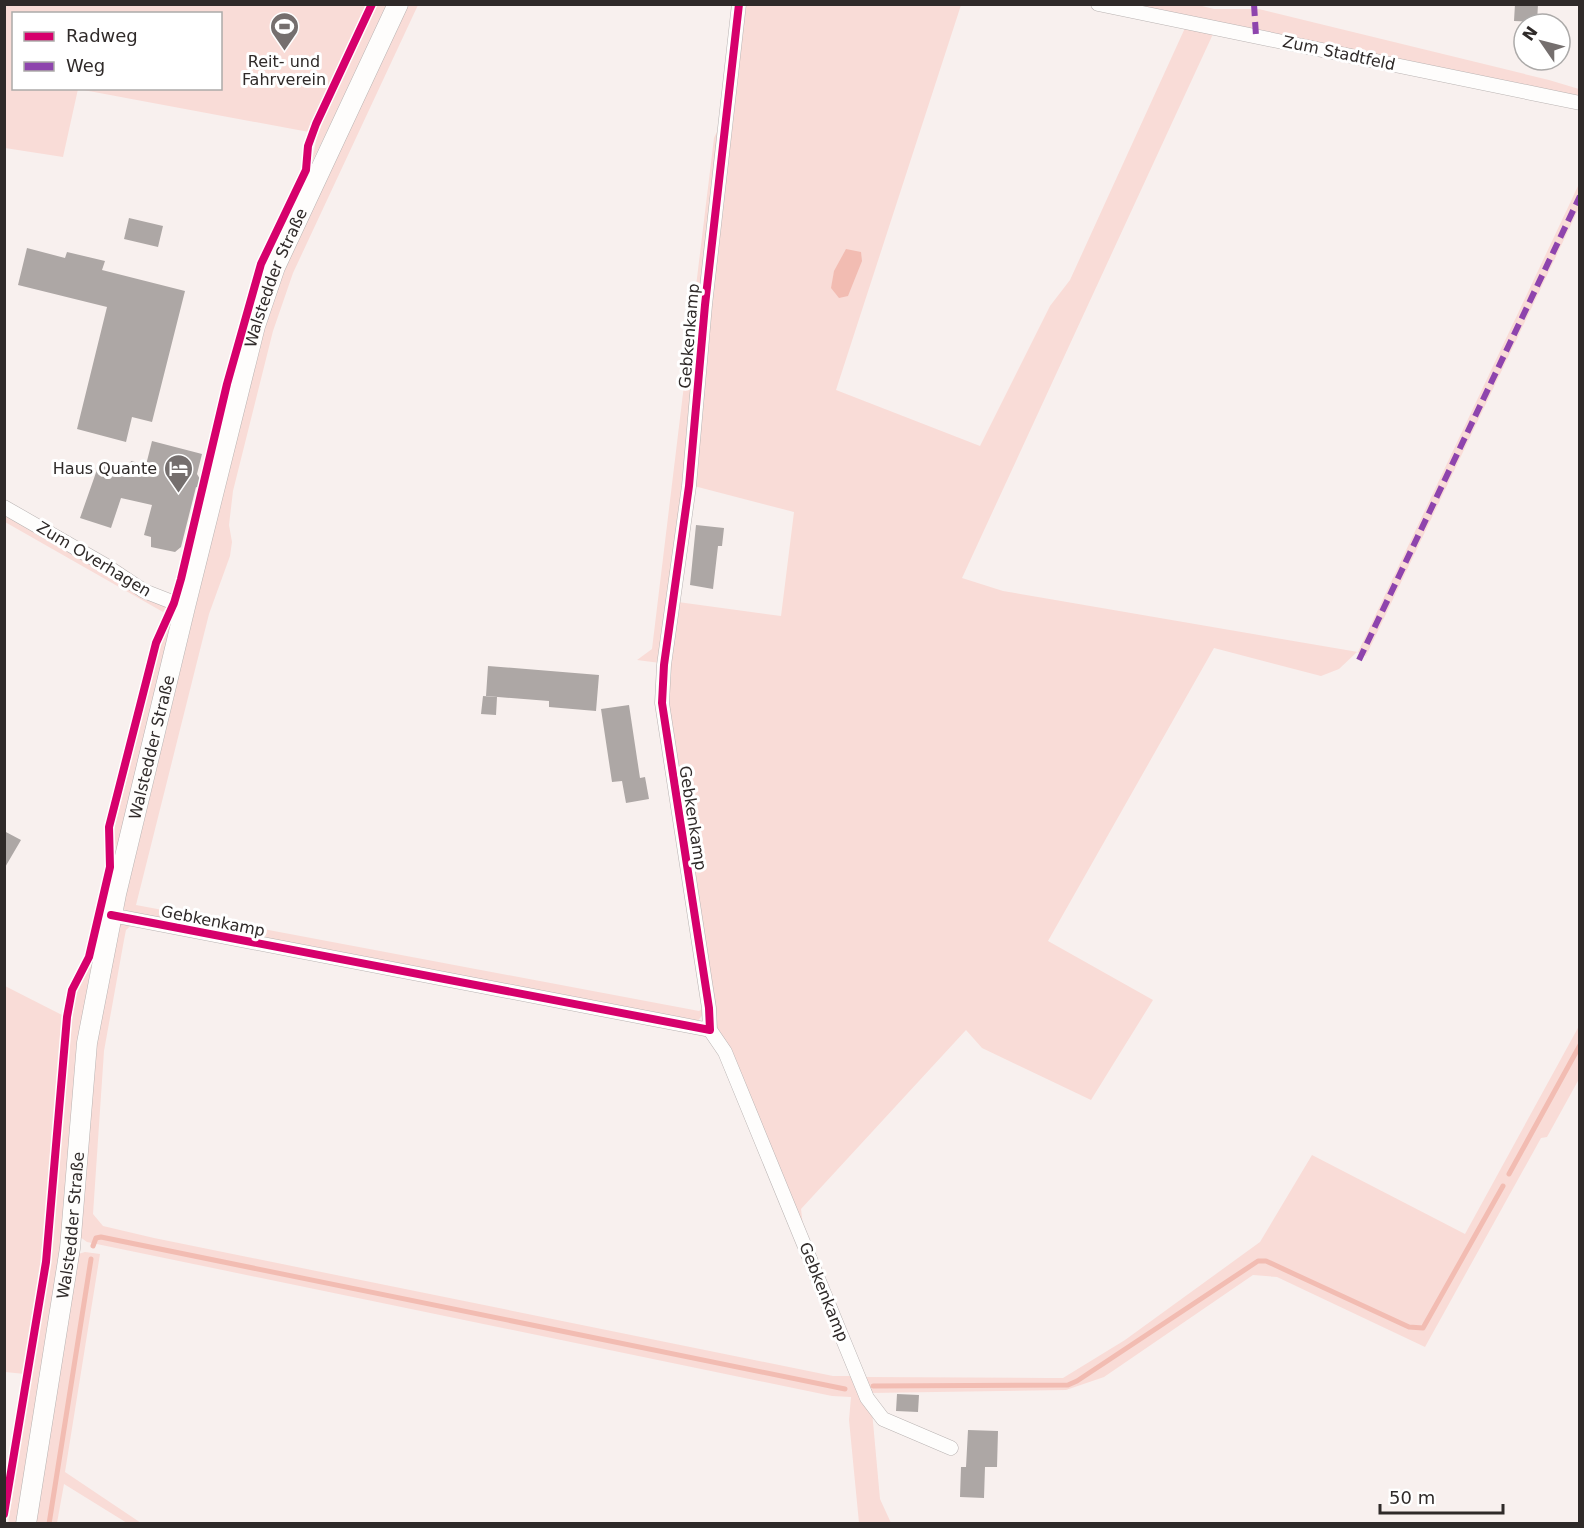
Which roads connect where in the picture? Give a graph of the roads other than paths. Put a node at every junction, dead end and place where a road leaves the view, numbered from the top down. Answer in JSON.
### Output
{"nodes":[{"id":1,"x":398,"y":4,"type":"edge"},
{"id":2,"x":739,"y":4,"type":"edge"},
{"id":3,"x":1098,"y":4,"type":"edge"},
{"id":4,"x":1580,"y":103,"type":"edge"},
{"id":5,"x":4,"y":507,"type":"edge"},
{"id":6,"x":185,"y":607,"type":"junction"},
{"id":7,"x":111,"y":915,"type":"junction"},
{"id":8,"x":710,"y":1030,"type":"junction"},
{"id":9,"x":951,"y":1448,"type":"dead end"},
{"id":10,"x":26,"y":1524,"type":"edge"}],
"edges":[{"from":1,"to":6,"type":"main road","name":"Walstedder Straße"},
{"from":2,"to":8,"type":"street","name":"Gebkenkamp"},
{"from":3,"to":4,"type":"street","name":"Zum Stadtfeld"},
{"from":5,"to":6,"type":"street","name":"Zum Overhagen"},
{"from":6,"to":7,"type":"main road","name":"Walstedder Straße"},
{"from":7,"to":8,"type":"street","name":"Gebkenkamp"},
{"from":7,"to":10,"type":"main road","name":"Walstedder Straße"},
{"from":8,"to":9,"type":"street","name":"Gebkenkamp"}]}
